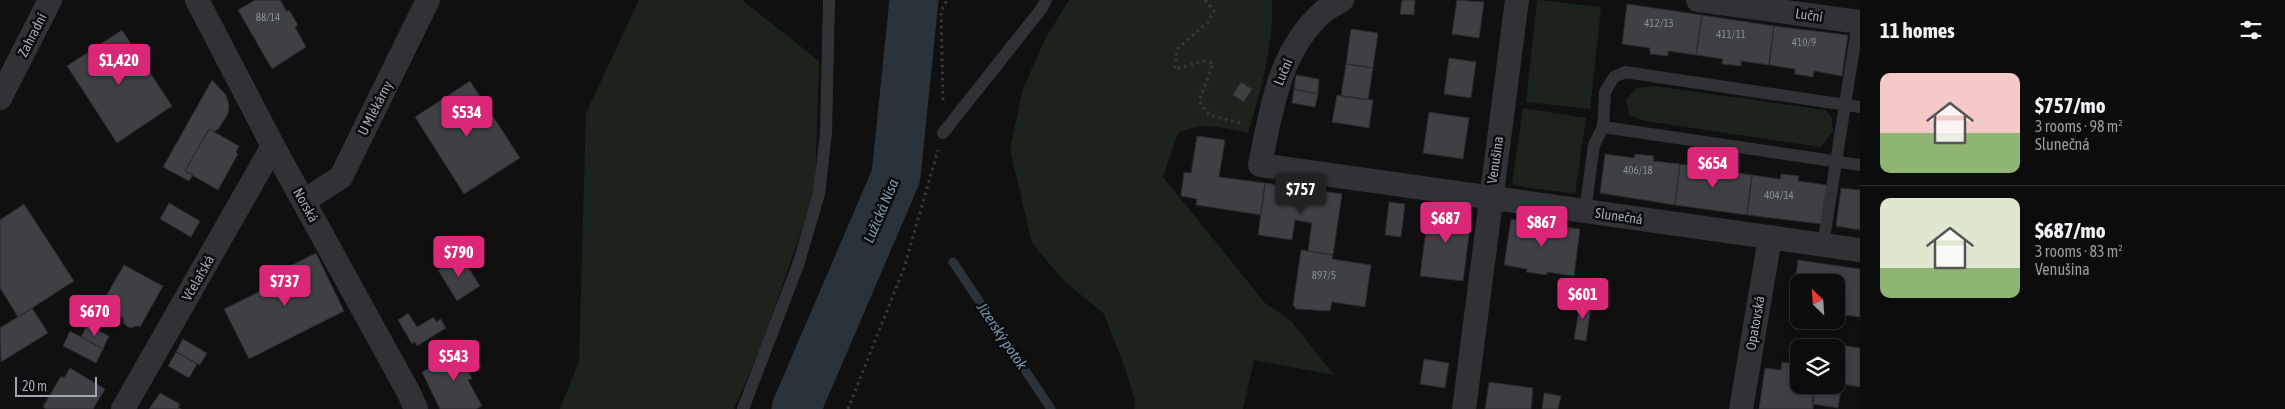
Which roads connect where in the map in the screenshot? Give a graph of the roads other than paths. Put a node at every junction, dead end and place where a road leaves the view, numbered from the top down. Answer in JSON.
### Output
{"nodes":[{"id":1,"x":50,"y":0,"type":"edge"},
{"id":2,"x":197,"y":0,"type":"edge"},
{"id":3,"x":428,"y":0,"type":"edge"},
{"id":4,"x":829,"y":0,"type":"edge"},
{"id":5,"x":1046,"y":0,"type":"edge"},
{"id":6,"x":1342,"y":0,"type":"edge"},
{"id":7,"x":1517,"y":0,"type":"edge"},
{"id":8,"x":1698,"y":0,"type":"edge"},
{"id":9,"x":1859,"y":22,"type":"edge"},
{"id":10,"x":0,"y":98,"type":"edge"},
{"id":11,"x":1846,"y":105,"type":"junction"},
{"id":12,"x":1860,"y":107,"type":"edge"},
{"id":13,"x":1603,"y":127,"type":"junction"},
{"id":14,"x":944,"y":133,"type":"road end"},
{"id":15,"x":273,"y":146,"type":"junction"},
{"id":16,"x":1837,"y":162,"type":"junction"},
{"id":17,"x":1260,"y":165,"type":"joint"},
{"id":18,"x":1860,"y":165,"type":"edge"},
{"id":19,"x":1490,"y":198,"type":"junction"},
{"id":20,"x":304,"y":201,"type":"junction"},
{"id":21,"x":1585,"y":211,"type":"junction"},
{"id":22,"x":1770,"y":238,"type":"junction"},
{"id":23,"x":1823,"y":245,"type":"junction"},
{"id":24,"x":1860,"y":250,"type":"edge"},
{"id":25,"x":124,"y":409,"type":"edge"},
{"id":26,"x":416,"y":409,"type":"edge"},
{"id":27,"x":743,"y":409,"type":"edge"},
{"id":28,"x":1464,"y":409,"type":"edge"},
{"id":29,"x":1741,"y":409,"type":"edge"}],
"edges":[{"from":1,"to":10,"type":"street","name":"Zahradní"},
{"from":2,"to":15,"type":"street","name":"Norská"},
{"from":3,"to":20,"type":"street","name":"U Mlékárny"},
{"from":4,"to":27,"type":"lane"},
{"from":5,"to":14,"type":"lane"},
{"from":6,"to":17,"type":"street","name":"Luční"},
{"from":7,"to":19,"type":"street","name":"Venušina"},
{"from":8,"to":9,"type":"street","name":"Luční"},
{"from":9,"to":11,"type":"lane"},
{"from":11,"to":12,"type":"lane"},
{"from":11,"to":13,"type":"lane"},
{"from":11,"to":16,"type":"lane"},
{"from":13,"to":16,"type":"lane"},
{"from":13,"to":21,"type":"lane"},
{"from":15,"to":20,"type":"street","name":"Norská"},
{"from":15,"to":25,"type":"street","name":"Včelařská"},
{"from":16,"to":18,"type":"lane"},
{"from":16,"to":23,"type":"lane"},
{"from":17,"to":19,"type":"street","name":"Slunečná"},
{"from":19,"to":21,"type":"street","name":"Slunečná"},
{"from":19,"to":28,"type":"street","name":"Venušina"},
{"from":20,"to":26,"type":"street","name":"Norská"},
{"from":21,"to":22,"type":"street","name":"Slunečná"},
{"from":22,"to":23,"type":"street","name":"Slunečná"},
{"from":22,"to":29,"type":"street","name":"Opatovská"},
{"from":23,"to":24,"type":"street","name":"Slunečná"}]}
